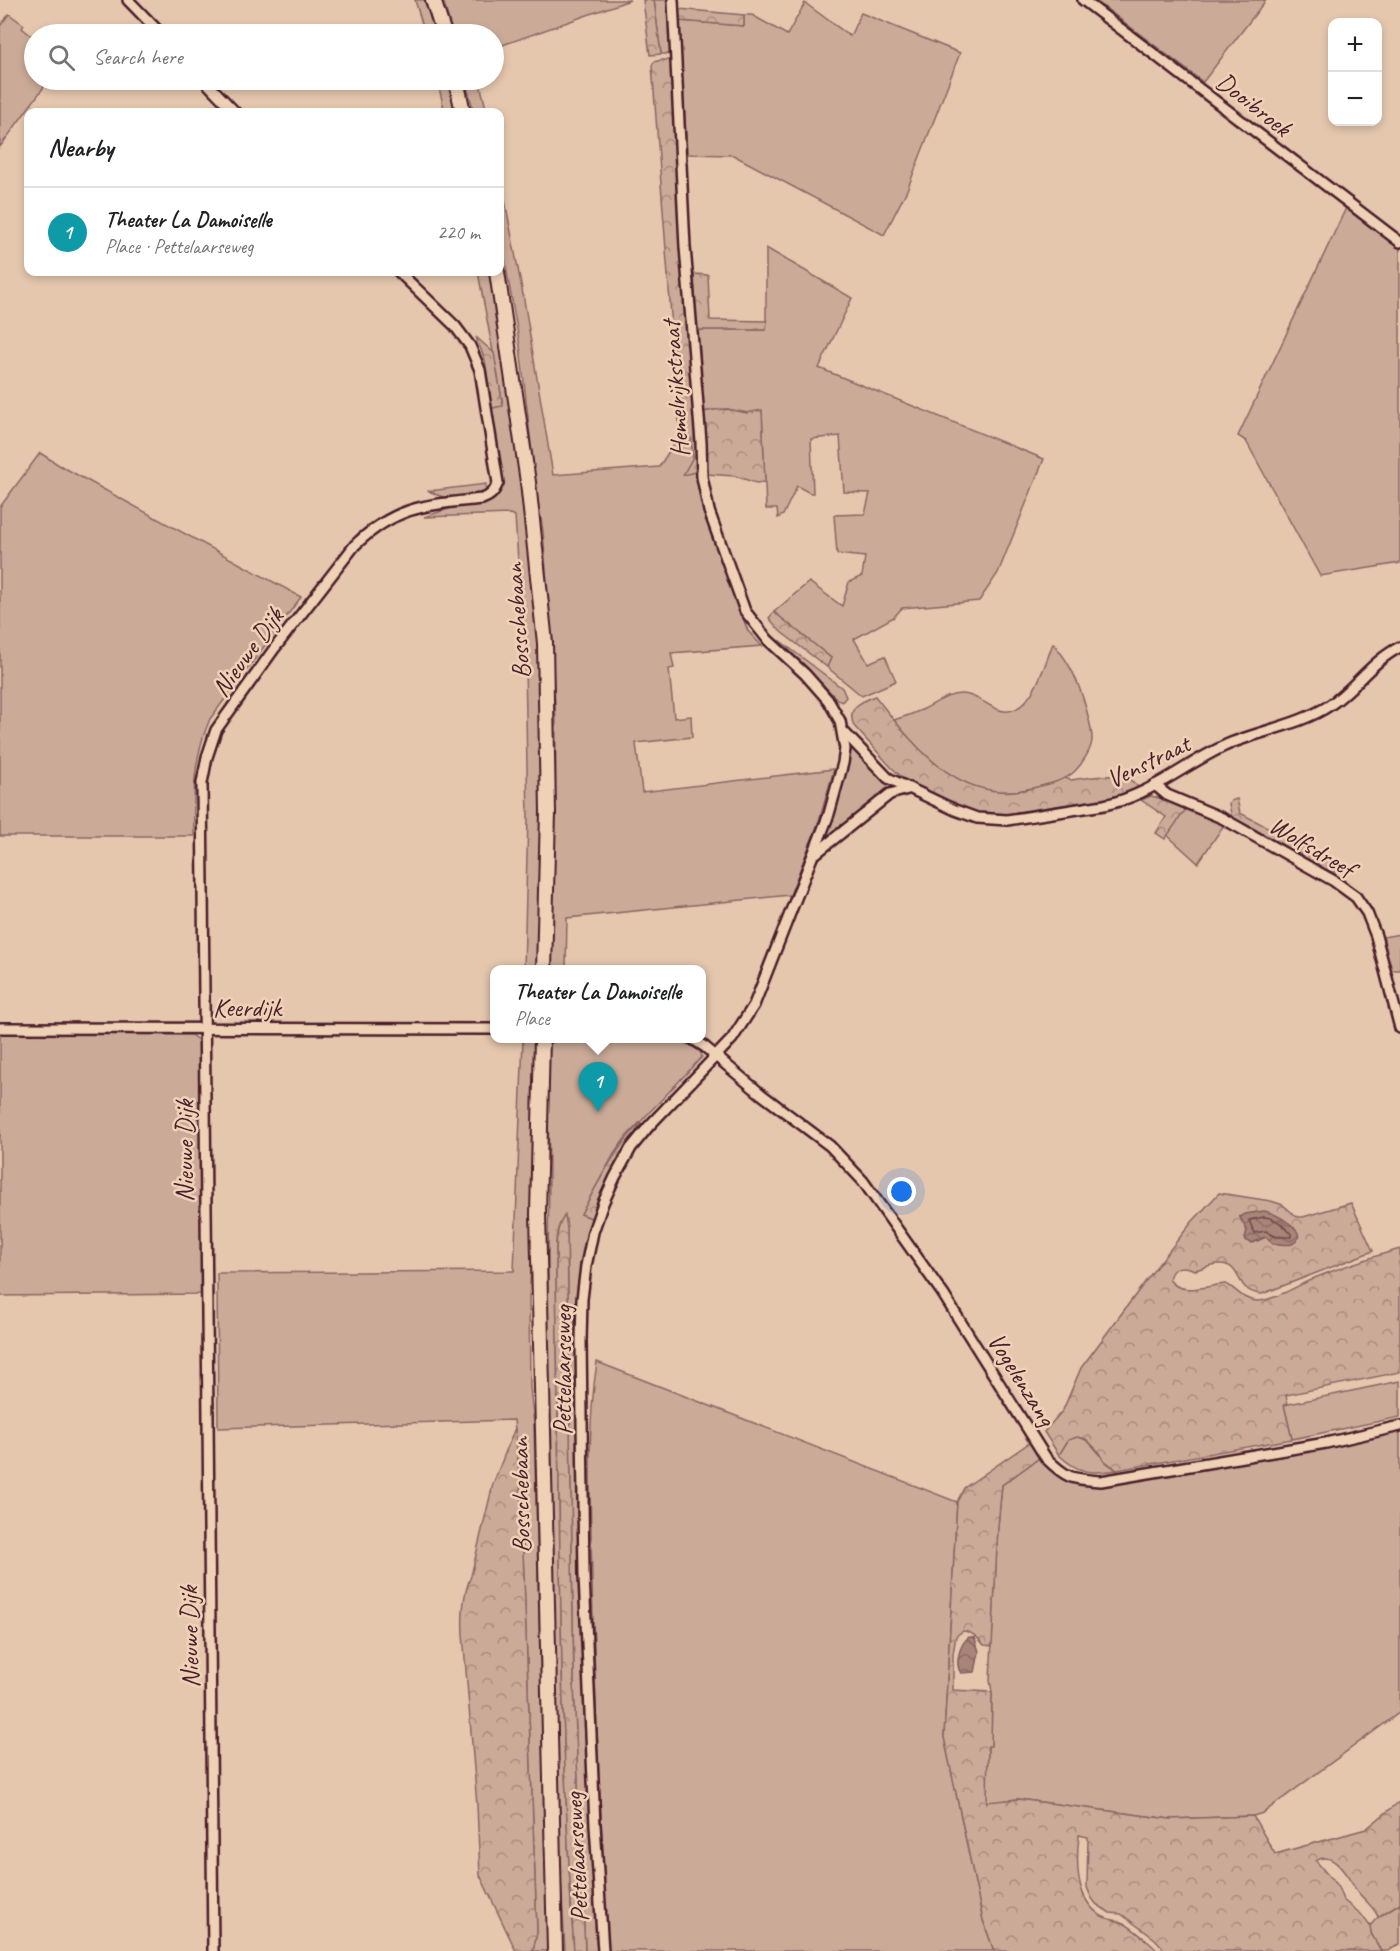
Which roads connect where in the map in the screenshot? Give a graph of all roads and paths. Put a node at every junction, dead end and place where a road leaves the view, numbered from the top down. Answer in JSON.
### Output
{"nodes":[{"id":1,"x":128,"y":0,"type":"edge"},
{"id":2,"x":433,"y":0,"type":"edge"},
{"id":3,"x":673,"y":0,"type":"edge"},
{"id":4,"x":1083,"y":0,"type":"edge"},
{"id":5,"x":151,"y":24,"type":"edge"},
{"id":6,"x":441,"y":24,"type":"edge"},
{"id":7,"x":214,"y":90,"type":"edge"},
{"id":8,"x":458,"y":90,"type":"edge"},
{"id":9,"x":232,"y":108,"type":"edge"},
{"id":10,"x":462,"y":108,"type":"edge"},
{"id":11,"x":1400,"y":242,"type":"edge"},
{"id":12,"x":403,"y":276,"type":"edge"},
{"id":13,"x":498,"y":276,"type":"edge"},
{"id":14,"x":1400,"y":647,"type":"edge"},
{"id":15,"x":843,"y":731,"type":"junction"},
{"id":16,"x":1155,"y":785,"type":"junction"},
{"id":17,"x":908,"y":789,"type":"junction"},
{"id":18,"x":813,"y":855,"type":"junction"},
{"id":19,"x":544,"y":965,"type":"edge"},
{"id":20,"x":0,"y":1028,"type":"edge"},
{"id":21,"x":205,"y":1028,"type":"junction"},
{"id":22,"x":1400,"y":1028,"type":"edge"},
{"id":23,"x":490,"y":1029,"type":"edge"},
{"id":24,"x":542,"y":1043,"type":"edge"},
{"id":25,"x":699,"y":1043,"type":"edge"},
{"id":26,"x":716,"y":1056,"type":"junction"},
{"id":27,"x":1400,"y":1426,"type":"edge"},
{"id":28,"x":213,"y":1951,"type":"edge"},
{"id":29,"x":555,"y":1951,"type":"edge"},
{"id":30,"x":603,"y":1951,"type":"edge"}],
"edges":[{"from":1,"to":5,"type":"street"},
{"from":2,"to":6,"type":"main road"},
{"from":3,"to":15,"type":"street","name":"Hemelrijkstraat"},
{"from":4,"to":11,"type":"street","name":"Dooibroek"},
{"from":7,"to":9,"type":"street"},
{"from":8,"to":10,"type":"main road"},
{"from":12,"to":21,"type":"street","name":"Nieuwe Dijk"},
{"from":13,"to":19,"type":"main road","name":"Bosschebaan"},
{"from":14,"to":16,"type":"street","name":"Venstraat"},
{"from":15,"to":17,"type":"street","name":"Venstraat"},
{"from":15,"to":18,"type":"street","name":"Pettelaarseweg"},
{"from":16,"to":17,"type":"street","name":"Venstraat"},
{"from":16,"to":22,"type":"street","name":"Wolfsdreef"},
{"from":17,"to":18,"type":"street"},
{"from":18,"to":26,"type":"street","name":"Pettelaarseweg"},
{"from":20,"to":21,"type":"street","name":"Keerdijk"},
{"from":21,"to":23,"type":"street","name":"Keerdijk"},
{"from":21,"to":28,"type":"street","name":"Nieuwe Dijk"},
{"from":24,"to":29,"type":"main road","name":"Bosschebaan"},
{"from":25,"to":26,"type":"street"},
{"from":26,"to":27,"type":"street","name":"Vogelenzang"},
{"from":26,"to":30,"type":"street","name":"Pettelaarseweg"}]}
